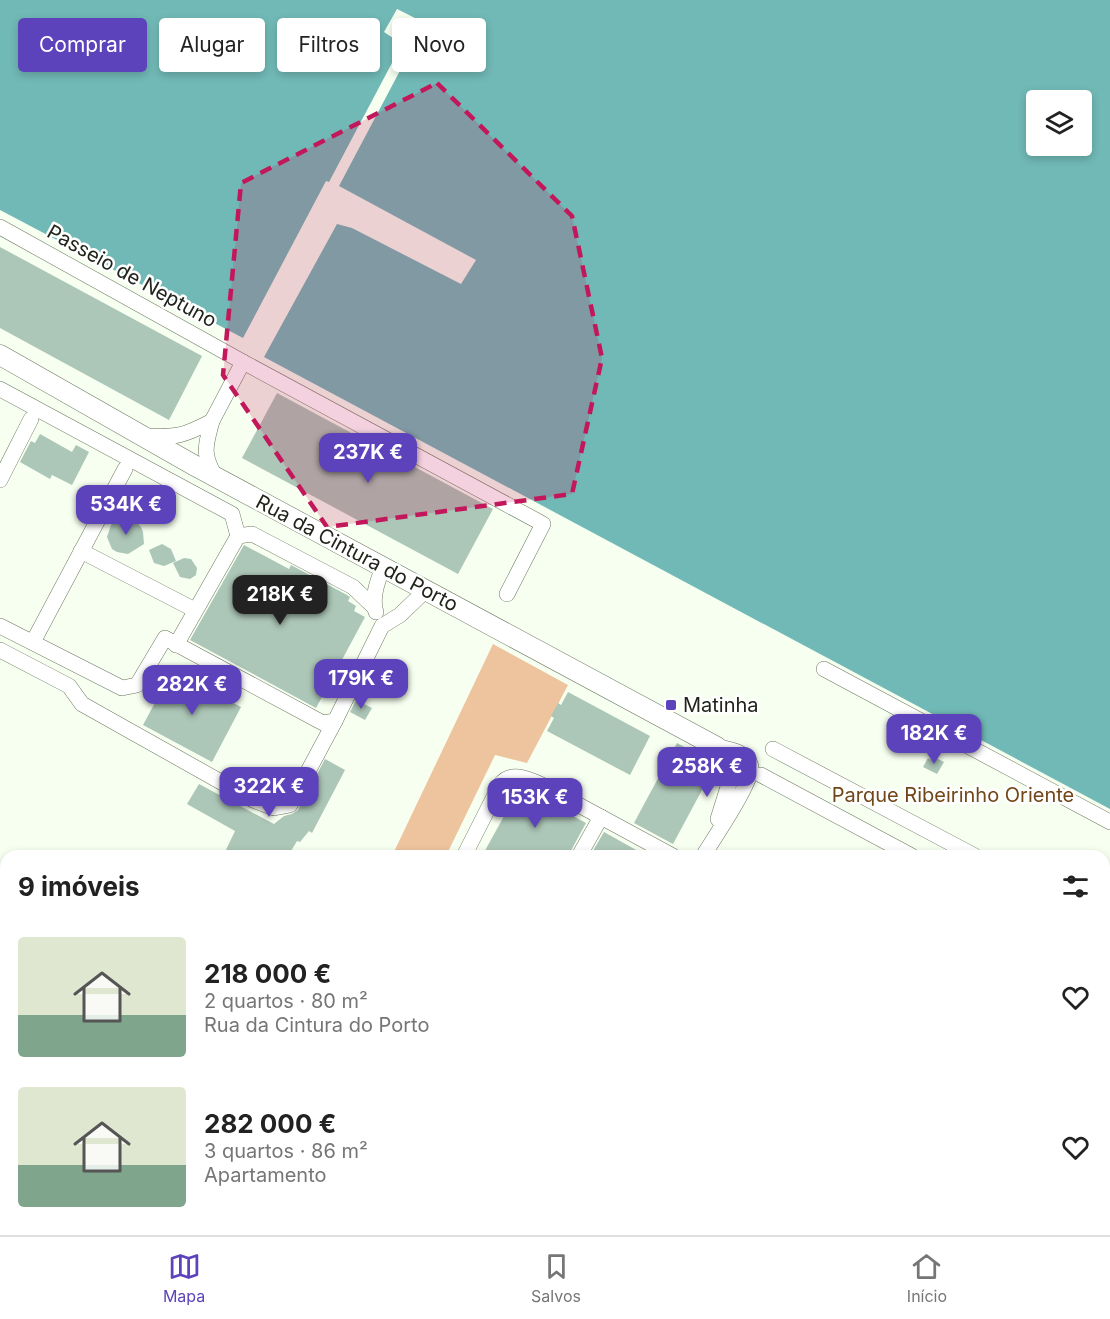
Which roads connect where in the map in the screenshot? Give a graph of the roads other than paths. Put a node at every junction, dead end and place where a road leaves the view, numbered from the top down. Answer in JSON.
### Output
{"nodes":[{"id":1,"x":0,"y":227,"type":"edge"},
{"id":2,"x":0,"y":355,"type":"edge"},
{"id":3,"x":243,"y":362,"type":"junction"},
{"id":4,"x":0,"y":389,"type":"edge"},
{"id":5,"x":31,"y":419,"type":"dead end"},
{"id":6,"x":212,"y":421,"type":"junction"},
{"id":7,"x":140,"y":435,"type":"junction"},
{"id":8,"x":124,"y":469,"type":"dead end"},
{"id":9,"x":1,"y":475,"type":"edge"},
{"id":10,"x":216,"y":477,"type":"junction"},
{"id":11,"x":238,"y":536,"type":"junction"},
{"id":12,"x":81,"y":551,"type":"junction"},
{"id":13,"x":383,"y":567,"type":"junction"},
{"id":14,"x":426,"y":590,"type":"junction"},
{"id":15,"x":507,"y":594,"type":"dead end"},
{"id":16,"x":374,"y":607,"type":"junction"},
{"id":17,"x":195,"y":610,"type":"junction"},
{"id":18,"x":0,"y":626,"type":"edge"},
{"id":19,"x":382,"y":626,"type":"junction"},
{"id":20,"x":33,"y":642,"type":"junction"},
{"id":21,"x":176,"y":645,"type":"junction"},
{"id":22,"x":0,"y":650,"type":"edge"},
{"id":23,"x":824,"y":669,"type":"dead end"},
{"id":24,"x":335,"y":721,"type":"junction"},
{"id":25,"x":717,"y":747,"type":"joint"},
{"id":26,"x":773,"y":749,"type":"dead end"},
{"id":27,"x":761,"y":775,"type":"dead end"},
{"id":28,"x":601,"y":817,"type":"junction"},
{"id":29,"x":1110,"y":822,"type":"edge"},
{"id":30,"x":467,"y":850,"type":"edge"},
{"id":31,"x":582,"y":850,"type":"edge"},
{"id":32,"x":662,"y":850,"type":"edge"},
{"id":33,"x":707,"y":850,"type":"edge"},
{"id":34,"x":901,"y":850,"type":"edge"},
{"id":35,"x":964,"y":850,"type":"edge"}],
"edges":[{"from":1,"to":3,"type":"street","name":"Passeio de Neptuno"},
{"from":2,"to":7,"type":"main road","name":"Rua da Cintura do Porto"},
{"from":3,"to":6,"type":"street"},
{"from":3,"to":15,"type":"street","name":"Passeio de Neptuno"},
{"from":4,"to":11,"type":"street"},
{"from":5,"to":9,"type":"street"},
{"from":6,"to":7,"type":"street"},
{"from":6,"to":10,"type":"street"},
{"from":7,"to":10,"type":"main road","name":"Rua da Cintura do Porto"},
{"from":8,"to":12,"type":"street"},
{"from":10,"to":13,"type":"main road","name":"Rua da Cintura do Porto"},
{"from":11,"to":16,"type":"street"},
{"from":11,"to":17,"type":"street"},
{"from":12,"to":17,"type":"street"},
{"from":12,"to":20,"type":"street"},
{"from":13,"to":14,"type":"main road","name":"Rua da Cintura do Porto"},
{"from":13,"to":16,"type":"street"},
{"from":14,"to":19,"type":"street"},
{"from":14,"to":25,"type":"main road","name":"Rua da Cintura do Porto"},
{"from":16,"to":19,"type":"street"},
{"from":17,"to":21,"type":"street"},
{"from":18,"to":20,"type":"street"},
{"from":19,"to":24,"type":"street"},
{"from":20,"to":21,"type":"street"},
{"from":21,"to":24,"type":"street"},
{"from":22,"to":24,"type":"street"},
{"from":23,"to":29,"type":"street"},
{"from":25,"to":33,"type":"street"},
{"from":26,"to":35,"type":"street"},
{"from":27,"to":34,"type":"street"},
{"from":28,"to":30,"type":"street"},
{"from":28,"to":31,"type":"street"},
{"from":28,"to":32,"type":"street"}]}
